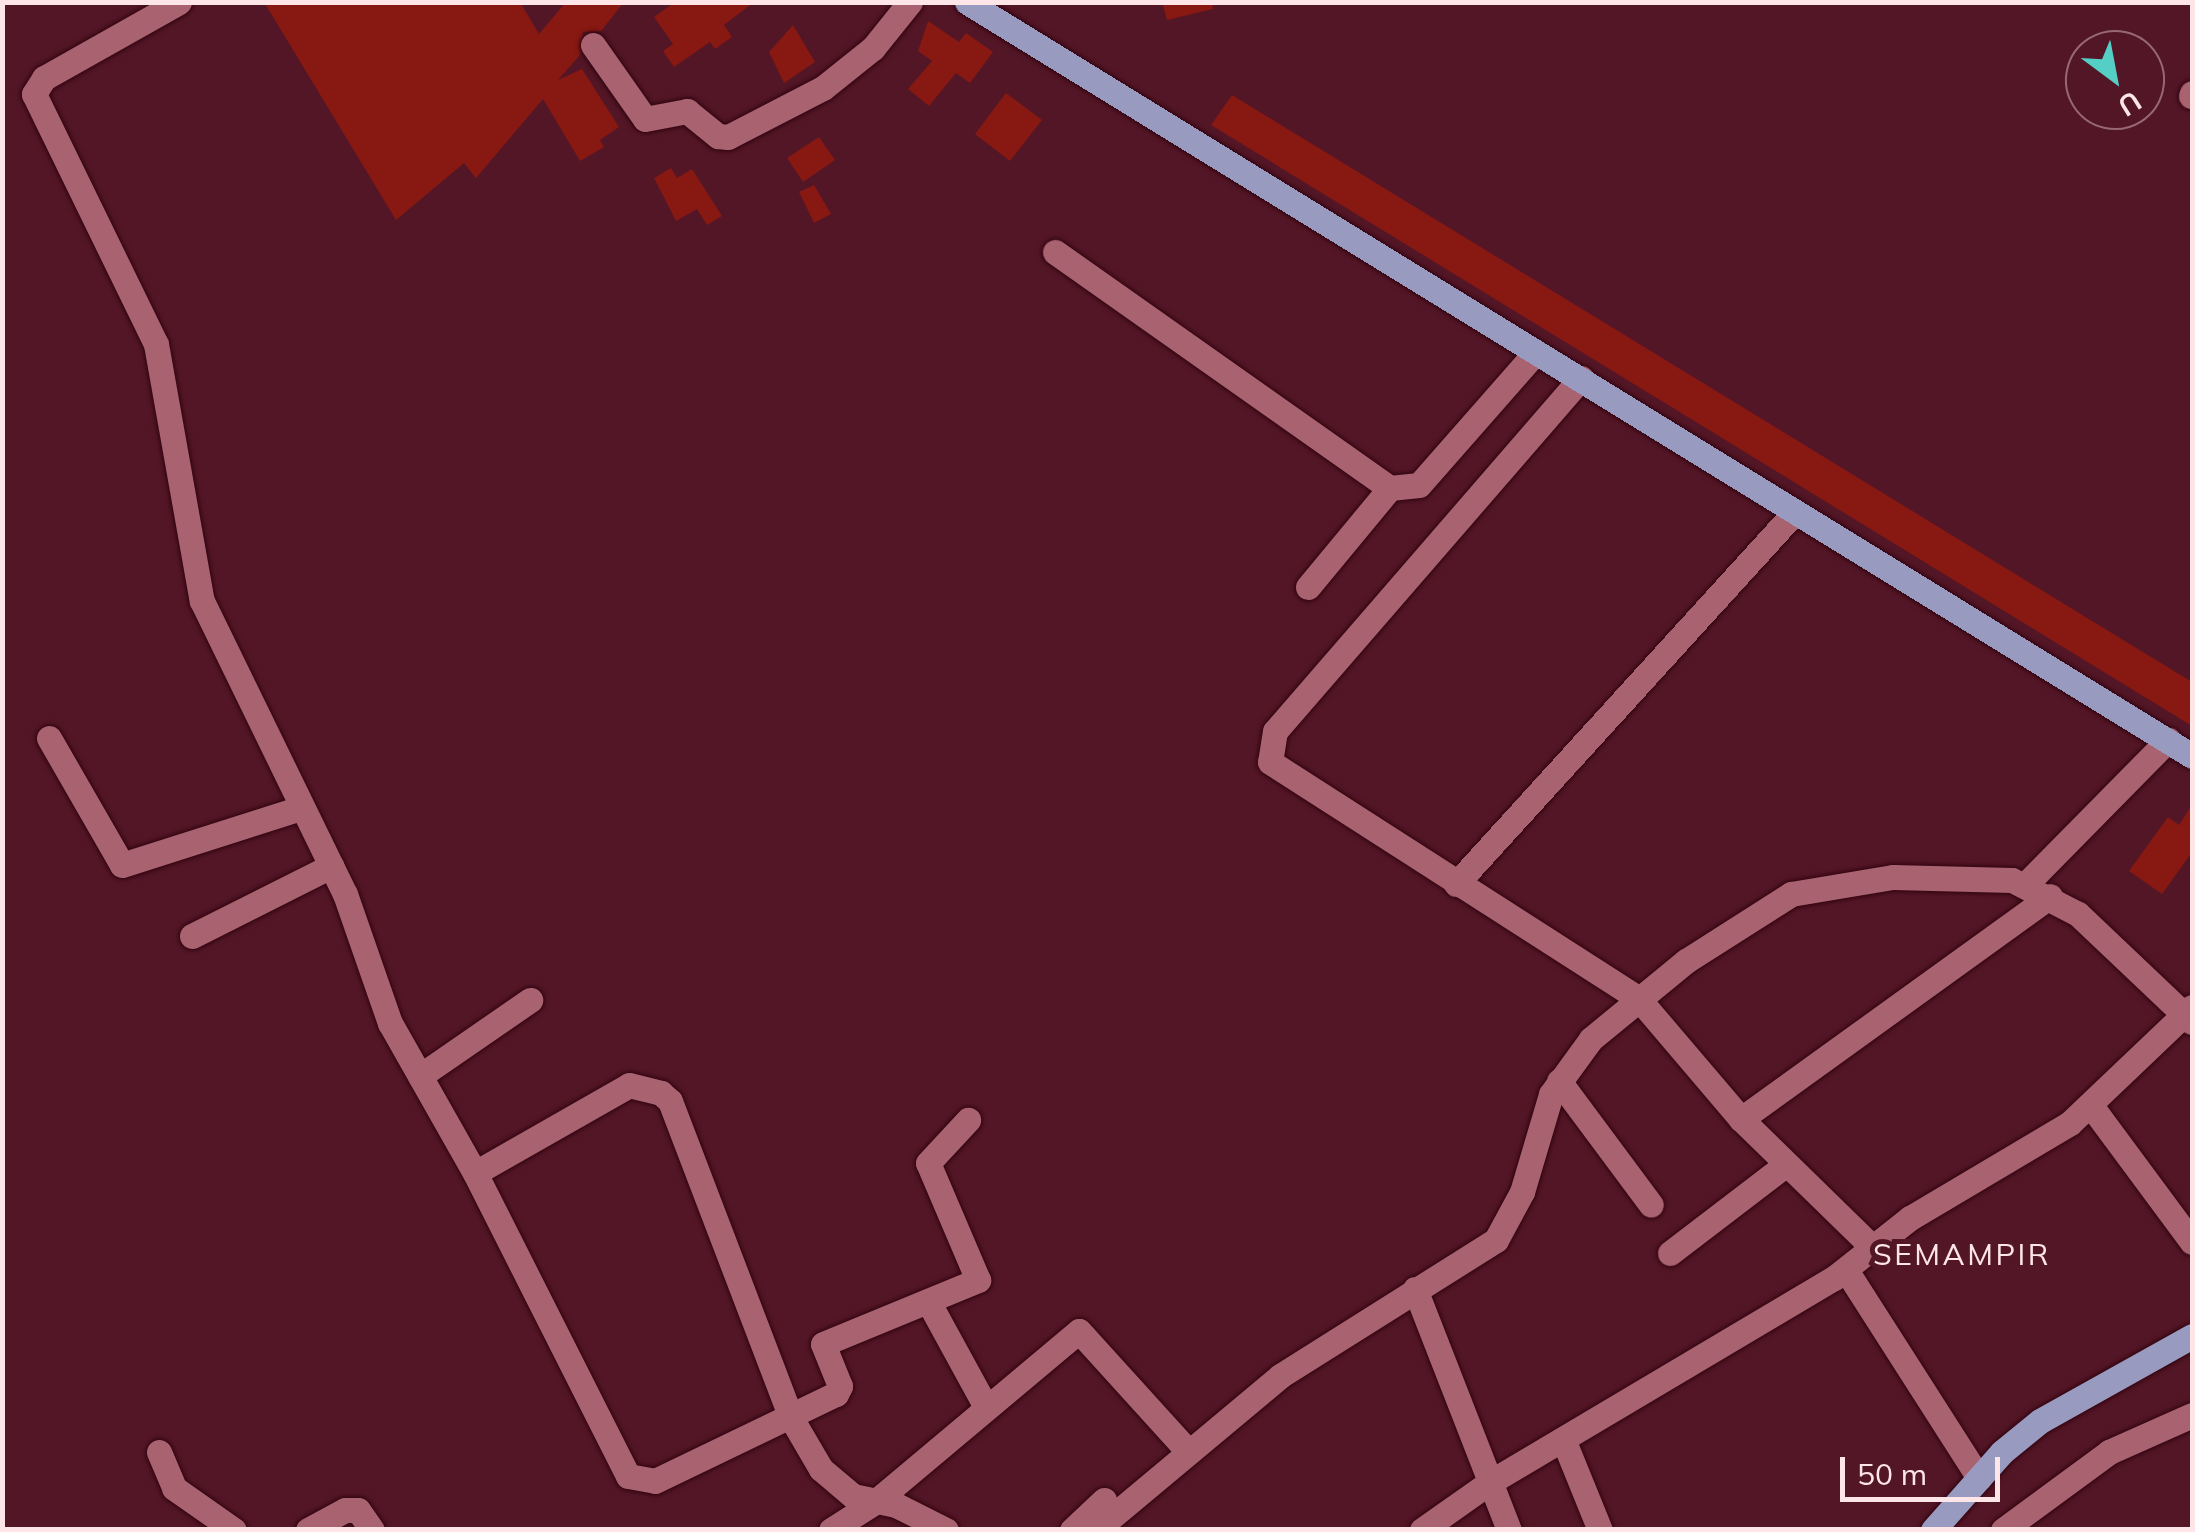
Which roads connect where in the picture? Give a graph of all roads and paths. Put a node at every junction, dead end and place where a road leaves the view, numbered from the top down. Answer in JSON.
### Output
{"nodes":[{"id":1,"x":180,"y":2,"type":"edge"},
{"id":2,"x":910,"y":2,"type":"edge"},
{"id":3,"x":967,"y":2,"type":"edge"},
{"id":4,"x":593,"y":46,"type":"dead end"},
{"id":5,"x":1055,"y":252,"type":"dead end"},
{"id":6,"x":1536,"y":352,"type":"junction"},
{"id":7,"x":1581,"y":378,"type":"junction"},
{"id":8,"x":1390,"y":488,"type":"junction"},
{"id":9,"x":1792,"y":514,"type":"junction"},
{"id":10,"x":1308,"y":587,"type":"dead end"},
{"id":11,"x":49,"y":738,"type":"dead end"},
{"id":12,"x":2168,"y":740,"type":"junction"},
{"id":13,"x":2192,"y":756,"type":"edge"},
{"id":14,"x":302,"y":808,"type":"junction"},
{"id":15,"x":331,"y":866,"type":"junction"},
{"id":16,"x":1456,"y":884,"type":"junction"},
{"id":17,"x":2025,"y":885,"type":"junction"},
{"id":18,"x":2050,"y":896,"type":"junction"},
{"id":19,"x":192,"y":936,"type":"dead end"},
{"id":20,"x":1638,"y":998,"type":"junction"},
{"id":21,"x":530,"y":1000,"type":"dead end"},
{"id":22,"x":2190,"y":1015,"type":"edge"},
{"id":23,"x":420,"y":1076,"type":"junction"},
{"id":24,"x":1559,"y":1081,"type":"junction"},
{"id":25,"x":2092,"y":1107,"type":"junction"},
{"id":26,"x":968,"y":1120,"type":"dead end"},
{"id":27,"x":1741,"y":1120,"type":"junction"},
{"id":28,"x":1785,"y":1165,"type":"junction"},
{"id":29,"x":475,"y":1174,"type":"junction"},
{"id":30,"x":1651,"y":1205,"type":"dead end"},
{"id":31,"x":2192,"y":1242,"type":"edge"},
{"id":32,"x":1871,"y":1246,"type":"junction"},
{"id":33,"x":1670,"y":1253,"type":"dead end"},
{"id":34,"x":1846,"y":1270,"type":"junction"},
{"id":35,"x":1415,"y":1289,"type":"junction"},
{"id":36,"x":928,"y":1301,"type":"junction"},
{"id":37,"x":2192,"y":1336,"type":"edge"},
{"id":38,"x":985,"y":1404,"type":"junction"},
{"id":39,"x":2192,"y":1415,"type":"edge"},
{"id":40,"x":790,"y":1416,"type":"junction"},
{"id":41,"x":1563,"y":1439,"type":"junction"},
{"id":42,"x":1180,"y":1444,"type":"junction"},
{"id":43,"x":159,"y":1452,"type":"dead end"},
{"id":44,"x":1979,"y":1478,"type":"junction"},
{"id":45,"x":1490,"y":1482,"type":"junction"},
{"id":46,"x":875,"y":1502,"type":"junction"},
{"id":47,"x":234,"y":1530,"type":"edge"},
{"id":48,"x":308,"y":1530,"type":"edge"},
{"id":49,"x":372,"y":1530,"type":"edge"},
{"id":50,"x":831,"y":1530,"type":"edge"},
{"id":51,"x":946,"y":1530,"type":"edge"},
{"id":52,"x":1072,"y":1530,"type":"edge"},
{"id":53,"x":1096,"y":1530,"type":"edge"},
{"id":54,"x":1422,"y":1530,"type":"edge"},
{"id":55,"x":1509,"y":1530,"type":"edge"},
{"id":56,"x":1600,"y":1530,"type":"edge"},
{"id":57,"x":1933,"y":1530,"type":"edge"},
{"id":58,"x":2003,"y":1530,"type":"edge"}],
"edges":[{"from":1,"to":14,"type":"street"},
{"from":2,"to":4,"type":"street"},
{"from":3,"to":6,"type":"main road"},
{"from":5,"to":8,"type":"street"},
{"from":6,"to":7,"type":"main road"},
{"from":6,"to":8,"type":"street"},
{"from":7,"to":9,"type":"main road"},
{"from":7,"to":16,"type":"street"},
{"from":8,"to":10,"type":"street"},
{"from":9,"to":12,"type":"main road"},
{"from":9,"to":16,"type":"street"},
{"from":11,"to":14,"type":"street"},
{"from":12,"to":13,"type":"main road"},
{"from":12,"to":17,"type":"street"},
{"from":14,"to":15,"type":"street"},
{"from":15,"to":19,"type":"street"},
{"from":15,"to":23,"type":"street"},
{"from":16,"to":20,"type":"street"},
{"from":17,"to":18,"type":"street"},
{"from":17,"to":20,"type":"street"},
{"from":18,"to":22,"type":"street"},
{"from":18,"to":27,"type":"street"},
{"from":20,"to":24,"type":"street"},
{"from":20,"to":27,"type":"street"},
{"from":21,"to":23,"type":"street"},
{"from":22,"to":25,"type":"street"},
{"from":23,"to":29,"type":"street"},
{"from":24,"to":30,"type":"street"},
{"from":24,"to":35,"type":"street"},
{"from":25,"to":31,"type":"street"},
{"from":25,"to":32,"type":"street"},
{"from":26,"to":36,"type":"street"},
{"from":27,"to":28,"type":"street"},
{"from":28,"to":32,"type":"street"},
{"from":28,"to":33,"type":"street"},
{"from":29,"to":40,"type":"street"},
{"from":29,"to":40,"type":"street"},
{"from":32,"to":34,"type":"street"},
{"from":34,"to":41,"type":"street"},
{"from":34,"to":44,"type":"street"},
{"from":35,"to":42,"type":"street"},
{"from":35,"to":45,"type":"street"},
{"from":36,"to":38,"type":"street"},
{"from":36,"to":40,"type":"street"},
{"from":37,"to":44,"type":"main road"},
{"from":38,"to":42,"type":"street"},
{"from":38,"to":46,"type":"street"},
{"from":39,"to":58,"type":"street"},
{"from":40,"to":46,"type":"street"},
{"from":41,"to":45,"type":"street"},
{"from":41,"to":56,"type":"street"},
{"from":42,"to":52,"type":"street"},
{"from":42,"to":53,"type":"street"},
{"from":43,"to":47,"type":"street"},
{"from":44,"to":57,"type":"main road"},
{"from":45,"to":54,"type":"street"},
{"from":45,"to":55,"type":"street"},
{"from":46,"to":50,"type":"street"},
{"from":46,"to":51,"type":"street"},
{"from":48,"to":49,"type":"street"}]}
